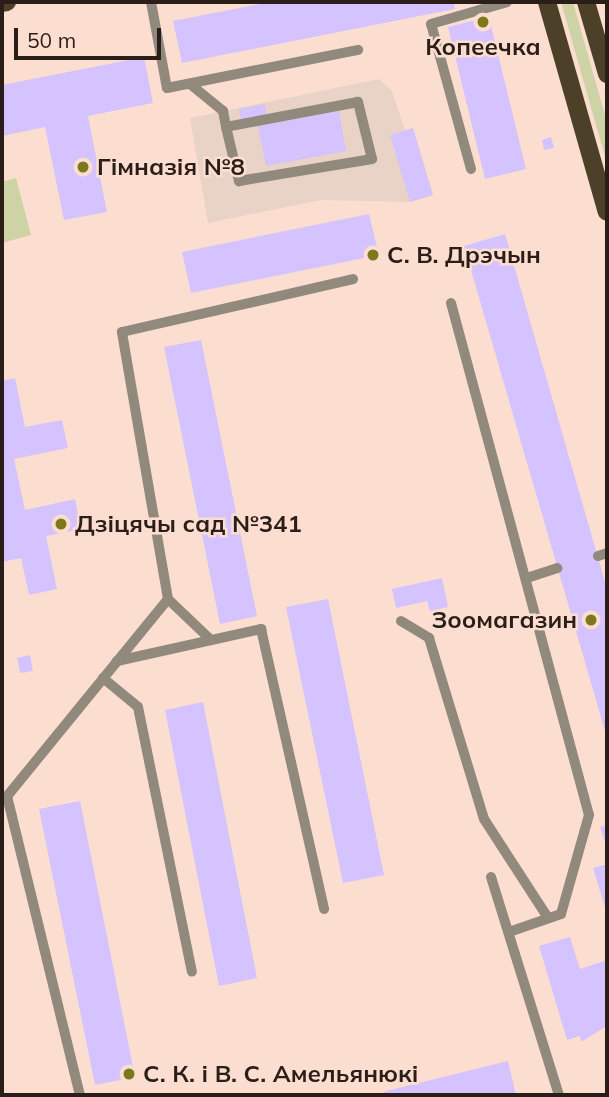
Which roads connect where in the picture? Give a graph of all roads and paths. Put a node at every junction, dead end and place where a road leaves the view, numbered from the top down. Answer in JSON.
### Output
{"nodes":[{"id":1,"x":150,"y":2,"type":"edge"},
{"id":2,"x":507,"y":2,"type":"edge"},
{"id":3,"x":547,"y":2,"type":"edge"},
{"id":4,"x":586,"y":2,"type":"edge"},
{"id":5,"x":358,"y":50,"type":"dead end"},
{"id":6,"x":607,"y":74,"type":"edge"},
{"id":7,"x":190,"y":84,"type":"junction"},
{"id":8,"x":226,"y":127,"type":"junction"},
{"id":9,"x":471,"y":169,"type":"dead end"},
{"id":10,"x":607,"y":212,"type":"edge"},
{"id":11,"x":353,"y":279,"type":"dead end"},
{"id":12,"x":451,"y":303,"type":"dead end"},
{"id":13,"x":557,"y":568,"type":"dead end"},
{"id":14,"x":527,"y":578,"type":"junction"},
{"id":15,"x":168,"y":599,"type":"junction"},
{"id":16,"x":401,"y":621,"type":"dead end"},
{"id":17,"x":211,"y":640,"type":"junction"},
{"id":18,"x":117,"y":661,"type":"junction"},
{"id":19,"x":103,"y":678,"type":"junction"},
{"id":20,"x":5,"y":799,"type":"edge"},
{"id":21,"x":491,"y":877,"type":"dead end"},
{"id":22,"x":324,"y":909,"type":"dead end"},
{"id":23,"x":548,"y":918,"type":"junction"},
{"id":24,"x":509,"y":932,"type":"junction"},
{"id":25,"x":192,"y":972,"type":"dead end"},
{"id":26,"x":80,"y":1095,"type":"edge"},
{"id":27,"x":559,"y":1095,"type":"edge"}],
"edges":[{"from":1,"to":7,"type":"lane"},
{"from":2,"to":9,"type":"lane"},
{"from":3,"to":10,"type":"main road"},
{"from":4,"to":6,"type":"main road"},
{"from":5,"to":7,"type":"lane"},
{"from":7,"to":8,"type":"lane"},
{"from":8,"to":8,"type":"lane"},
{"from":11,"to":15,"type":"lane"},
{"from":12,"to":14,"type":"lane"},
{"from":13,"to":14,"type":"lane"},
{"from":14,"to":23,"type":"lane"},
{"from":15,"to":17,"type":"lane"},
{"from":15,"to":18,"type":"lane"},
{"from":16,"to":23,"type":"lane"},
{"from":17,"to":18,"type":"lane"},
{"from":17,"to":22,"type":"lane"},
{"from":18,"to":19,"type":"lane"},
{"from":19,"to":20,"type":"lane"},
{"from":19,"to":25,"type":"lane"},
{"from":20,"to":26,"type":"lane"},
{"from":21,"to":24,"type":"lane"},
{"from":23,"to":24,"type":"lane"},
{"from":24,"to":27,"type":"lane"}]}
